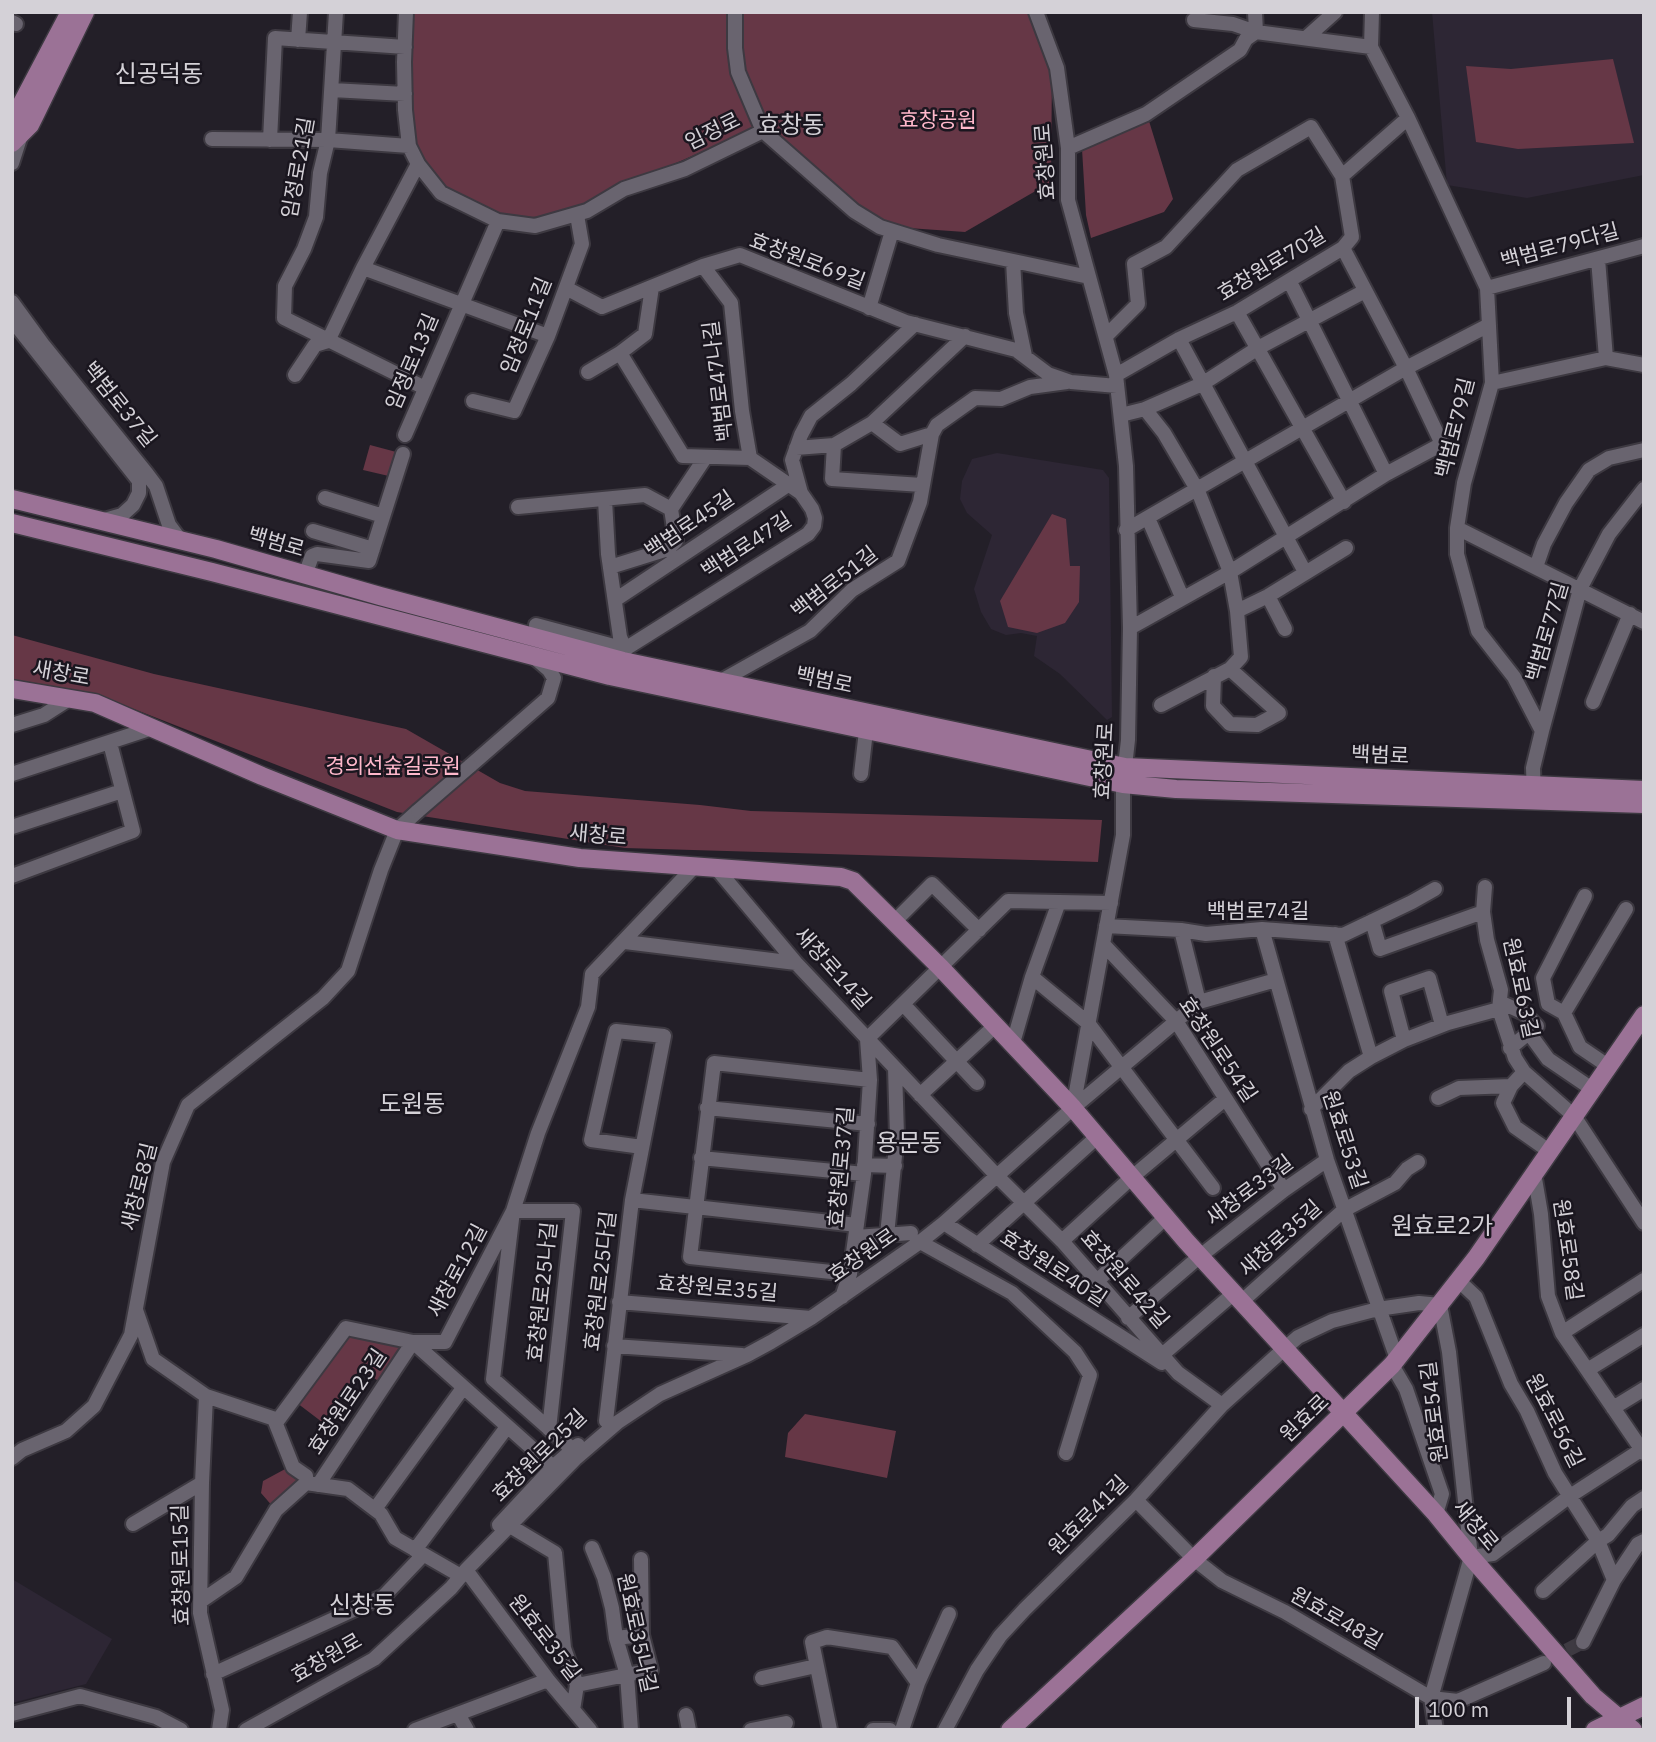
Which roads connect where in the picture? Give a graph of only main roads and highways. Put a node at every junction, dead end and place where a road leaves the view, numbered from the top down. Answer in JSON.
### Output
{"nodes":[{"id":1,"x":70,"y":12,"type":"edge"},
{"id":2,"x":85,"y":12,"type":"edge"},
{"id":3,"x":21,"y":124,"type":"edge"},
{"id":4,"x":12,"y":499,"type":"edge"},
{"id":5,"x":12,"y":523,"type":"edge"},
{"id":6,"x":216,"y":549,"type":"junction"},
{"id":7,"x":212,"y":572,"type":"junction"},
{"id":8,"x":624,"y":655,"type":"junction"},
{"id":9,"x":610,"y":676,"type":"junction"},
{"id":10,"x":12,"y":689,"type":"edge"},
{"id":11,"x":1040,"y":758,"type":"junction"},
{"id":12,"x":1218,"y":781,"type":"junction"},
{"id":13,"x":1644,"y":790,"type":"edge"},
{"id":14,"x":1535,"y":793,"type":"junction"},
{"id":15,"x":1644,"y":804,"type":"edge"},
{"id":16,"x":1644,"y":1015,"type":"edge"},
{"id":17,"x":1343,"y":1414,"type":"junction"},
{"id":18,"x":1644,"y":1706,"type":"edge"},
{"id":19,"x":1626,"y":1724,"type":"edge"},
{"id":20,"x":1010,"y":1730,"type":"edge"},
{"id":21,"x":1595,"y":1730,"type":"edge"}],
"edges":[{"from":1,"to":3,"type":"main road"},
{"from":2,"to":3,"type":"main road"},
{"from":4,"to":6,"type":"main road","name":"백범로"},
{"from":5,"to":7,"type":"main road","name":"백범로"},
{"from":6,"to":7,"type":"main road"},
{"from":6,"to":8,"type":"main road","name":"백범로"},
{"from":7,"to":9,"type":"main road","name":"백범로"},
{"from":8,"to":9,"type":"main road"},
{"from":8,"to":11,"type":"main road","name":"백범로"},
{"from":9,"to":11,"type":"main road","name":"백범로"},
{"from":10,"to":17,"type":"main road","name":"새창로"},
{"from":11,"to":12,"type":"main road","name":"백범로"},
{"from":12,"to":14,"type":"main road","name":"백범로"},
{"from":12,"to":14,"type":"main road","name":"백범로"},
{"from":13,"to":14,"type":"main road","name":"백범로"},
{"from":14,"to":15,"type":"main road","name":"백범로"},
{"from":16,"to":17,"type":"main road","name":"원효로"},
{"from":17,"to":19,"type":"main road","name":"새창로"},
{"from":17,"to":20,"type":"main road","name":"원효로"},
{"from":18,"to":19,"type":"main road"},
{"from":19,"to":21,"type":"main road"}]}
